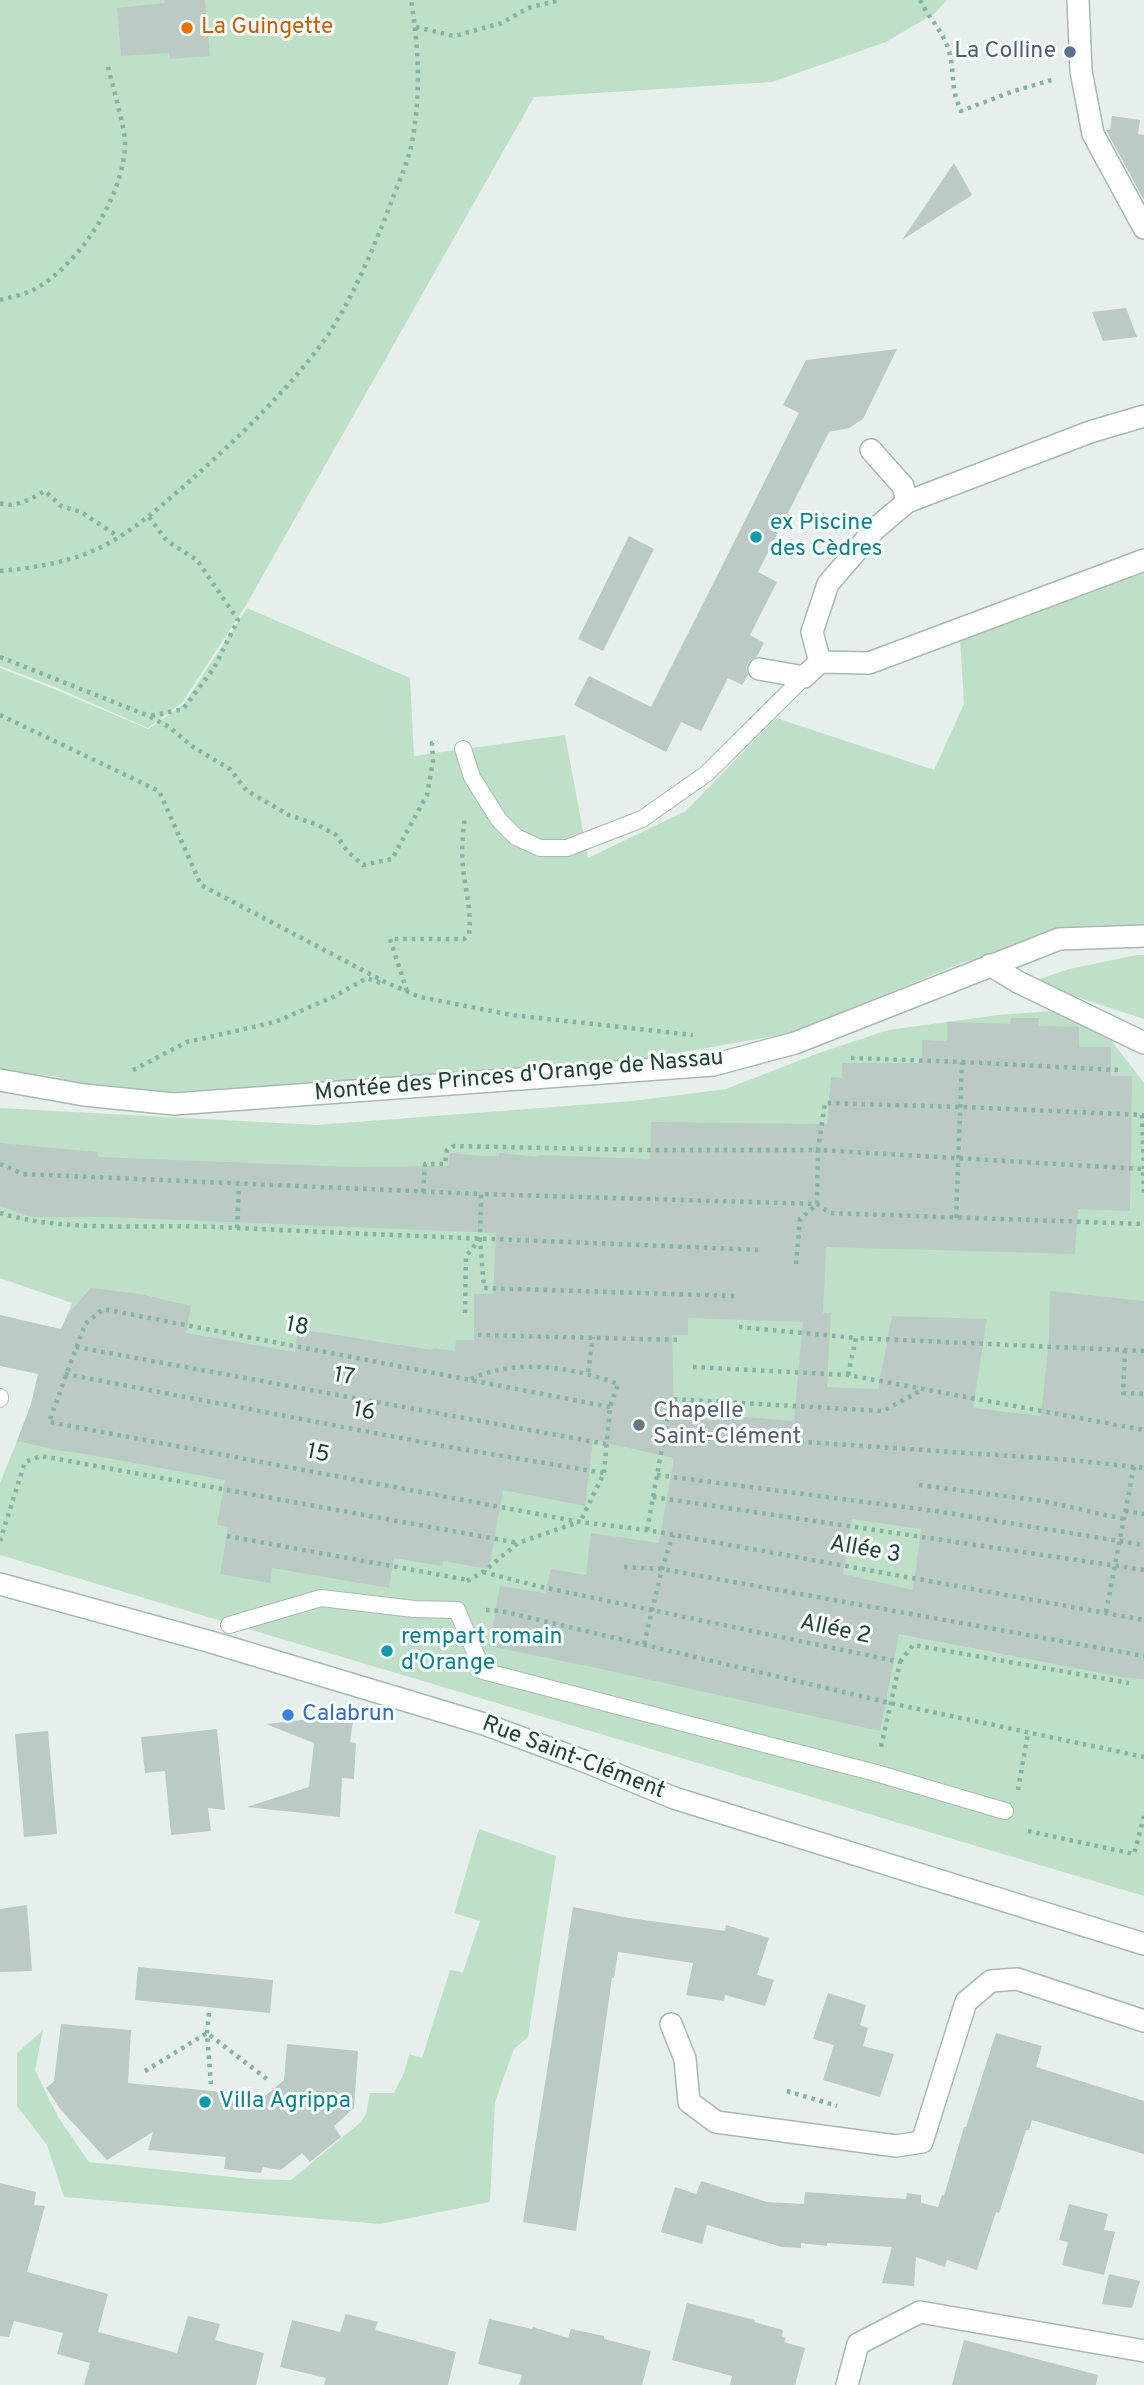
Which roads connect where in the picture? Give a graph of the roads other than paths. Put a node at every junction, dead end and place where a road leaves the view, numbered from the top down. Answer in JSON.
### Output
{"nodes":[{"id":1,"x":1078,"y":0,"type":"edge"},
{"id":2,"x":1144,"y":228,"type":"edge"},
{"id":3,"x":1144,"y":416,"type":"edge"},
{"id":4,"x":871,"y":450,"type":"dead end"},
{"id":5,"x":907,"y":502,"type":"junction"},
{"id":6,"x":1144,"y":560,"type":"edge"},
{"id":7,"x":820,"y":662,"type":"junction"},
{"id":8,"x":759,"y":669,"type":"dead end"},
{"id":9,"x":804,"y":677,"type":"junction"},
{"id":10,"x":463,"y":749,"type":"dead end"},
{"id":11,"x":1144,"y":936,"type":"edge"},
{"id":12,"x":990,"y":965,"type":"junction"},
{"id":13,"x":1144,"y":1043,"type":"edge"},
{"id":14,"x":0,"y":1080,"type":"edge"},
{"id":15,"x":1,"y":1585,"type":"edge"},
{"id":16,"x":229,"y":1625,"type":"dead end"},
{"id":17,"x":1005,"y":1811,"type":"road end"},
{"id":18,"x":1144,"y":1944,"type":"edge"},
{"id":19,"x":1144,"y":2021,"type":"edge"},
{"id":20,"x":670,"y":2024,"type":"dead end"},
{"id":21,"x":1144,"y":2351,"type":"edge"},
{"id":22,"x":847,"y":2385,"type":"edge"}],
"edges":[{"from":1,"to":2,"type":"street"},
{"from":3,"to":5,"type":"street"},
{"from":4,"to":5,"type":"street"},
{"from":5,"to":7,"type":"street"},
{"from":6,"to":7,"type":"street"},
{"from":7,"to":9,"type":"street"},
{"from":8,"to":9,"type":"street"},
{"from":9,"to":10,"type":"lane"},
{"from":11,"to":12,"type":"street","name":"Montée des Princes d'Orange de Nassau"},
{"from":12,"to":13,"type":"street"},
{"from":12,"to":14,"type":"street","name":"Montée des Princes d'Orange de Nassau"},
{"from":15,"to":18,"type":"street","name":"Rue Saint-Clément"},
{"from":16,"to":17,"type":"lane"},
{"from":19,"to":20,"type":"street"},
{"from":21,"to":22,"type":"street"}]}
